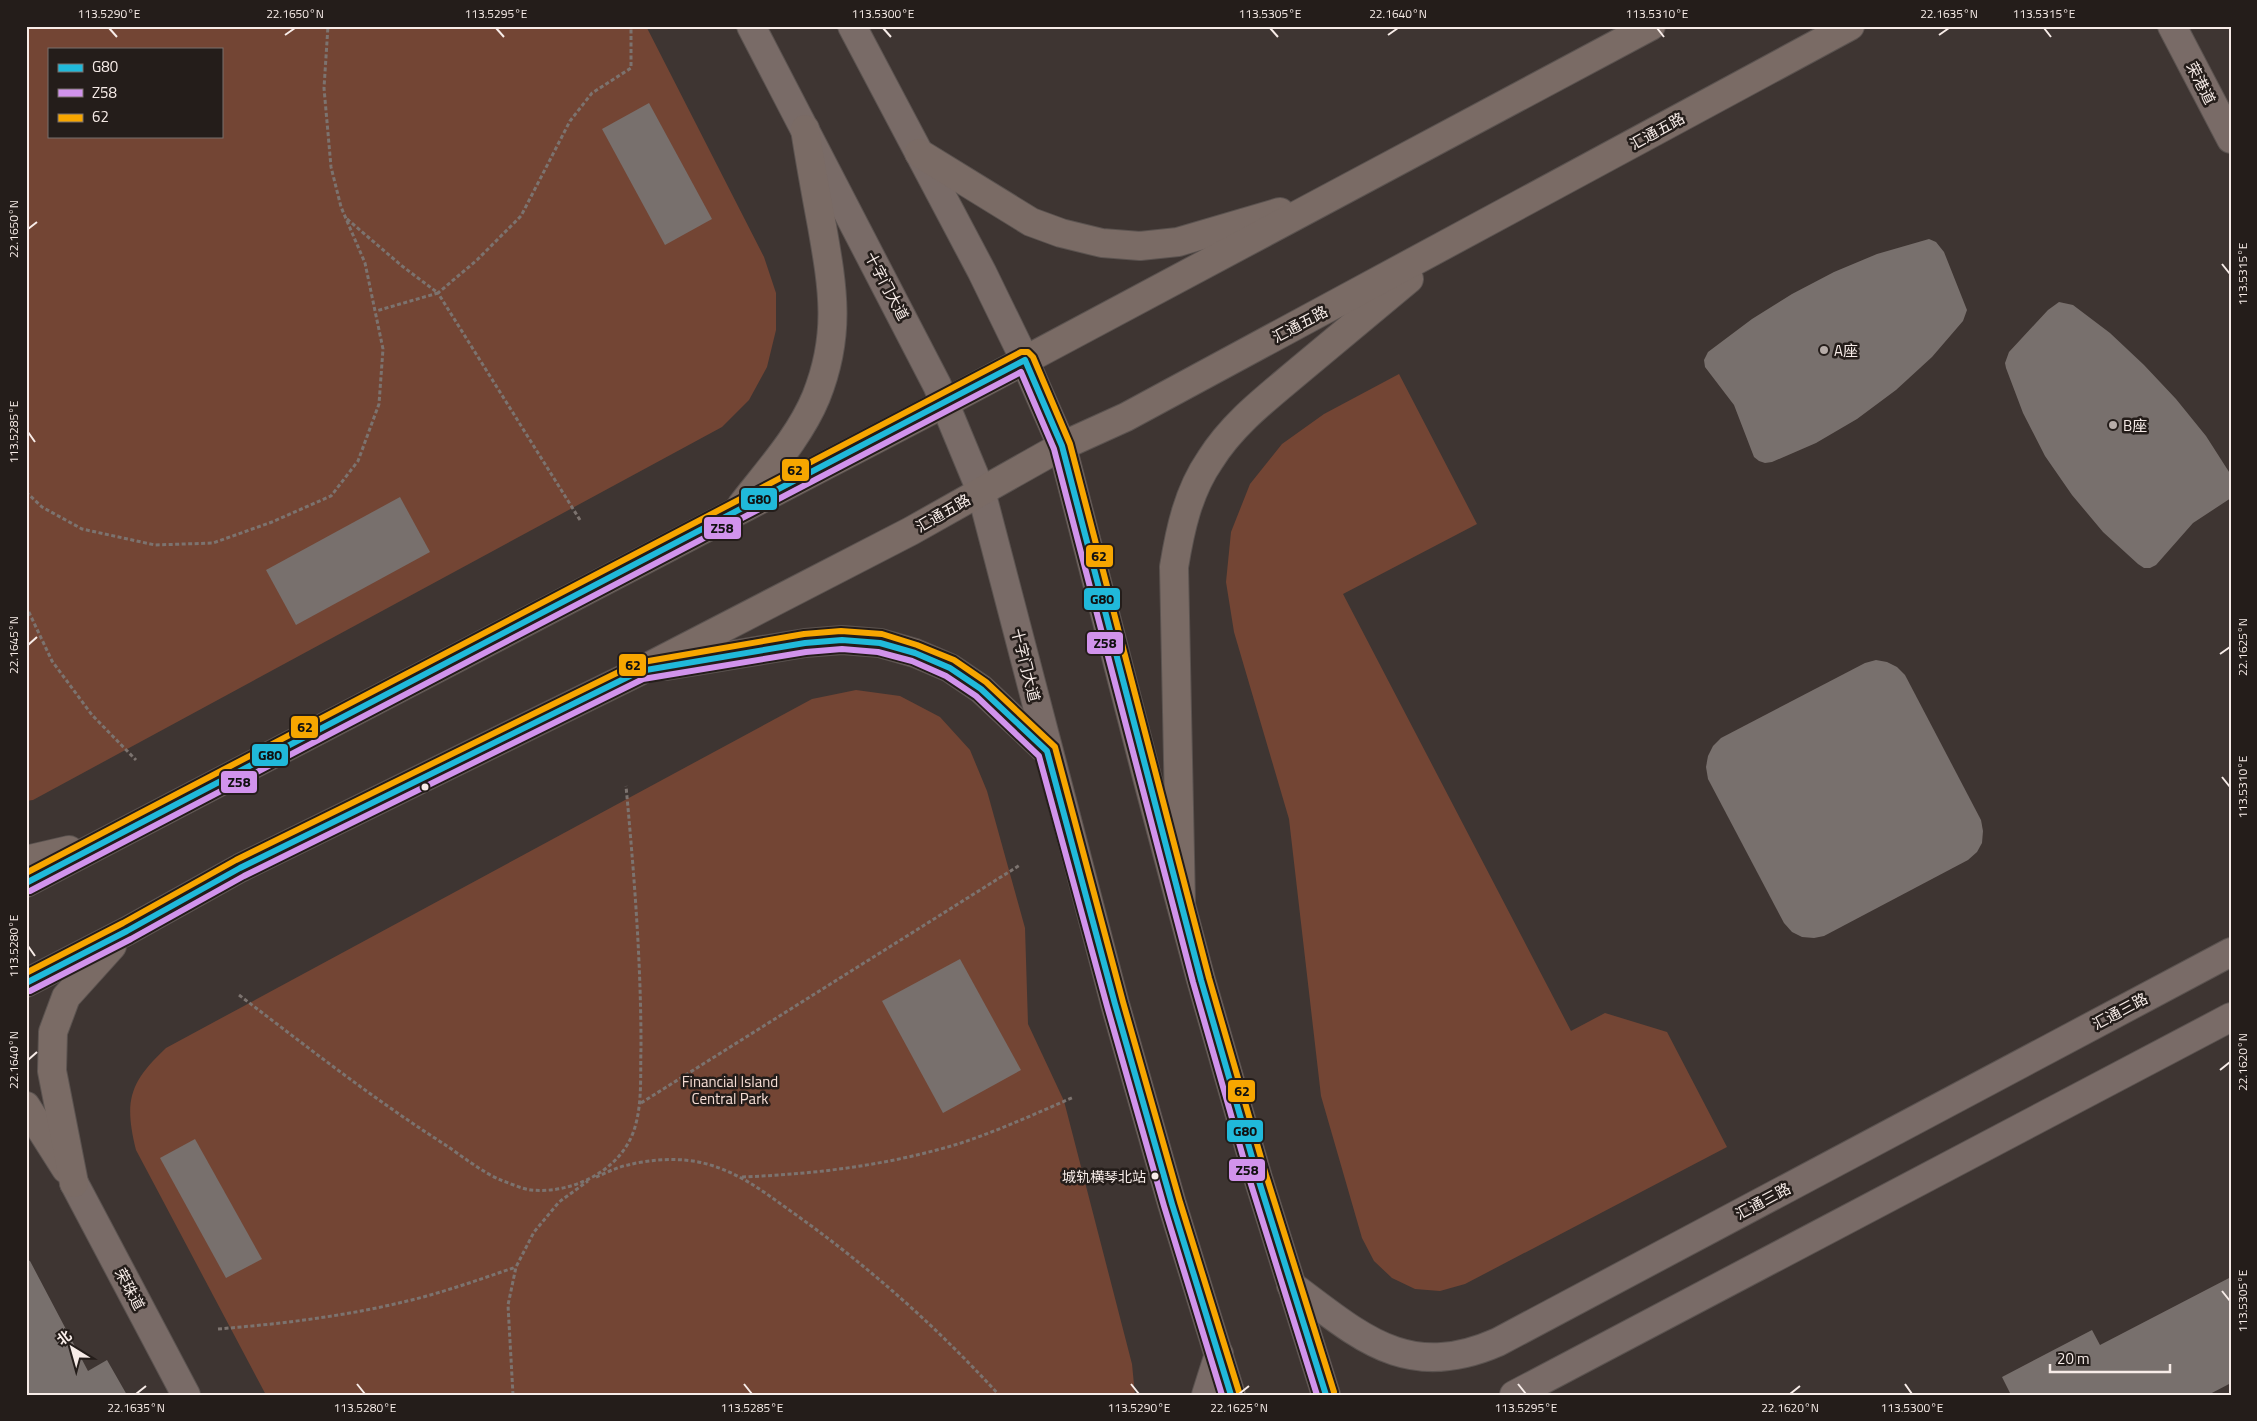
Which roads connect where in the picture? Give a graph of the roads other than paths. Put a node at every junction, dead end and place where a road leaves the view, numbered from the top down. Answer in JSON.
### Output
{"nodes":[{"id":1,"x":751,"y":26,"type":"edge"},
{"id":2,"x":852,"y":26,"type":"edge"},
{"id":3,"x":1651,"y":26,"type":"edge"},
{"id":4,"x":1850,"y":26,"type":"edge"},
{"id":5,"x":2172,"y":26,"type":"edge"},
{"id":6,"x":805,"y":129,"type":"junction"},
{"id":7,"x":2231,"y":140,"type":"edge"},
{"id":8,"x":919,"y":153,"type":"junction"},
{"id":9,"x":1334,"y":197,"type":"junction"},
{"id":10,"x":1452,"y":243,"type":"junction"},
{"id":11,"x":1025,"y":360,"type":"junction"},
{"id":12,"x":945,"y":403,"type":"junction"},
{"id":13,"x":1062,"y":446,"type":"junction"},
{"id":14,"x":981,"y":491,"type":"junction"},
{"id":15,"x":736,"y":513,"type":"junction"},
{"id":16,"x":640,"y":670,"type":"junction"},
{"id":17,"x":1048,"y":751,"type":"junction"},
{"id":18,"x":105,"y":842,"type":"junction"},
{"id":19,"x":26,"y":860,"type":"edge"},
{"id":20,"x":26,"y":883,"type":"edge"},
{"id":21,"x":1181,"y":904,"type":"junction"},
{"id":22,"x":128,"y":931,"type":"junction"},
{"id":23,"x":2231,"y":952,"type":"edge"},
{"id":24,"x":26,"y":983,"type":"edge"},
{"id":25,"x":2231,"y":1017,"type":"edge"},
{"id":26,"x":26,"y":1106,"type":"edge"},
{"id":27,"x":74,"y":1183,"type":"junction"},
{"id":28,"x":1291,"y":1285,"type":"junction"},
{"id":29,"x":1219,"y":1354,"type":"junction"},
{"id":30,"x":186,"y":1395,"type":"edge"},
{"id":31,"x":1206,"y":1395,"type":"edge"},
{"id":32,"x":1232,"y":1395,"type":"edge"},
{"id":33,"x":1326,"y":1395,"type":"edge"},
{"id":34,"x":1514,"y":1395,"type":"edge"}],
"edges":[{"from":1,"to":6,"type":"street","name":"十字门大道"},
{"from":2,"to":8,"type":"street"},
{"from":3,"to":9,"type":"main road"},
{"from":4,"to":10,"type":"main road","name":"汇通五路"},
{"from":5,"to":7,"type":"street","name":"荣港道"},
{"from":6,"to":12,"type":"street","name":"十字门大道"},
{"from":6,"to":15,"type":"main road"},
{"from":8,"to":9,"type":"main road"},
{"from":8,"to":11,"type":"street"},
{"from":9,"to":11,"type":"main road"},
{"from":10,"to":13,"type":"main road","name":"汇通五路"},
{"from":10,"to":21,"type":"main road"},
{"from":11,"to":12,"type":"main road"},
{"from":11,"to":13,"type":"street"},
{"from":12,"to":14,"type":"street","name":"十字门大道"},
{"from":12,"to":15,"type":"main road"},
{"from":13,"to":14,"type":"main road","name":"汇通五路"},
{"from":13,"to":21,"type":"street"},
{"from":14,"to":16,"type":"main road","name":"汇通五路"},
{"from":14,"to":17,"type":"street","name":"十字门大道"},
{"from":15,"to":18,"type":"main road"},
{"from":16,"to":17,"type":"main road"},
{"from":16,"to":22,"type":"main road","name":"汇通五路"},
{"from":17,"to":29,"type":"street","name":"十字门大道"},
{"from":18,"to":19,"type":"main road"},
{"from":18,"to":20,"type":"main road"},
{"from":21,"to":28,"type":"street"},
{"from":22,"to":24,"type":"main road","name":"汇通五路"},
{"from":22,"to":27,"type":"main road"},
{"from":23,"to":28,"type":"street","name":"汇通三路"},
{"from":25,"to":34,"type":"street"},
{"from":26,"to":27,"type":"main road"},
{"from":27,"to":30,"type":"street","name":"荣珠道"},
{"from":28,"to":33,"type":"street"},
{"from":29,"to":31,"type":"street"},
{"from":29,"to":32,"type":"street","name":"十字门大道"}]}
